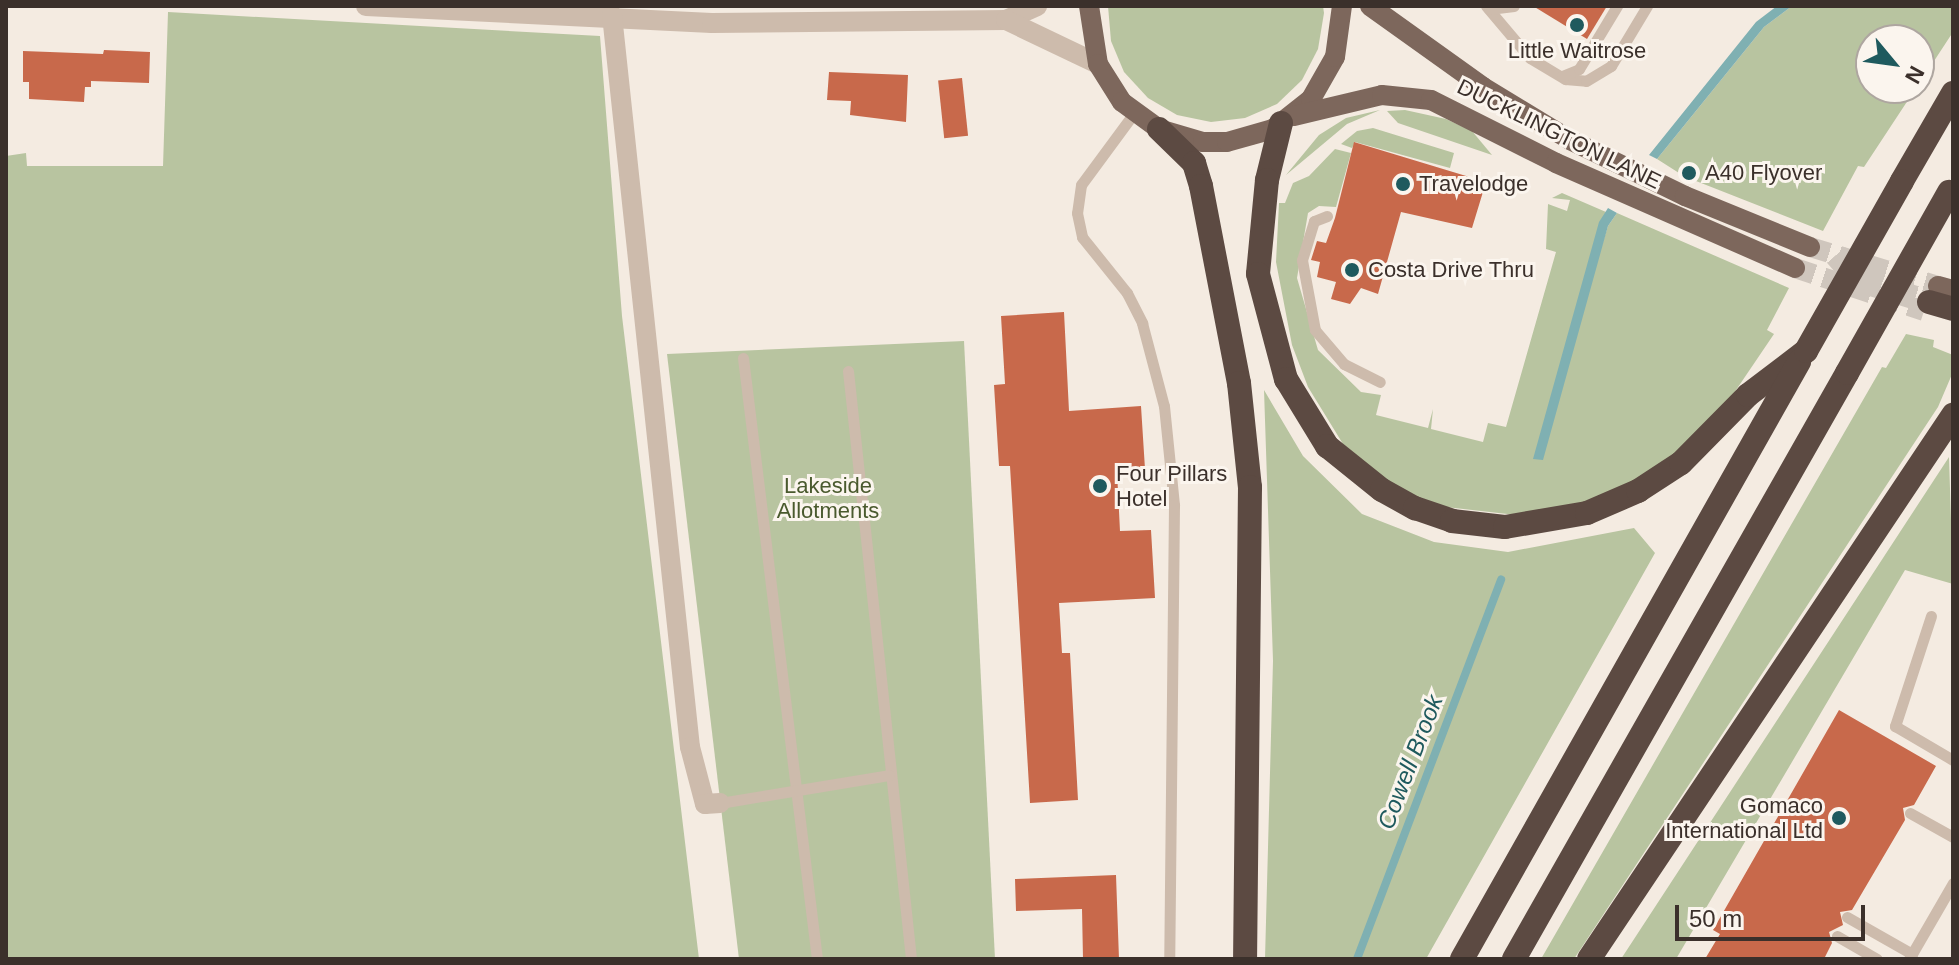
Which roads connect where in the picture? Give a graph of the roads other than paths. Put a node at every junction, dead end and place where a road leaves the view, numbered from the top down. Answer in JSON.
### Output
{"nodes":[{"id":1,"x":366,"y":6,"type":"edge"},
{"id":2,"x":1037,"y":6,"type":"edge"},
{"id":3,"x":1089,"y":6,"type":"edge"},
{"id":4,"x":1342,"y":6,"type":"edge"},
{"id":5,"x":1370,"y":6,"type":"edge"},
{"id":6,"x":1514,"y":6,"type":"edge"},
{"id":7,"x":1617,"y":6,"type":"edge"},
{"id":8,"x":1647,"y":6,"type":"edge"},
{"id":9,"x":1487,"y":7,"type":"edge"},
{"id":10,"x":554,"y":10,"type":"edge"},
{"id":11,"x":612,"y":15,"type":"junction"},
{"id":12,"x":1006,"y":20,"type":"junction"},
{"id":13,"x":1098,"y":64,"type":"junction"},
{"id":14,"x":1562,"y":76,"type":"junction"},
{"id":15,"x":1953,"y":93,"type":"edge"},
{"id":16,"x":1134,"y":113,"type":"junction"},
{"id":17,"x":1287,"y":120,"type":"junction"},
{"id":18,"x":1159,"y":129,"type":"junction"},
{"id":19,"x":1951,"y":189,"type":"edge"},
{"id":20,"x":1327,"y":216,"type":"dead end"},
{"id":21,"x":1810,"y":247,"type":"tunnel mouth"},
{"id":22,"x":1795,"y":268,"type":"tunnel mouth"},
{"id":23,"x":1936,"y":297,"type":"edge"},
{"id":24,"x":1953,"y":309,"type":"edge"},
{"id":25,"x":1953,"y":320,"type":"edge"},
{"id":26,"x":1806,"y":351,"type":"junction"},
{"id":27,"x":743,"y":358,"type":"dead end"},
{"id":28,"x":848,"y":371,"type":"dead end"},
{"id":29,"x":1380,"y":382,"type":"dead end"},
{"id":30,"x":1953,"y":415,"type":"edge"},
{"id":31,"x":1931,"y":616,"type":"dead end"},
{"id":32,"x":1953,"y":760,"type":"edge"},
{"id":33,"x":889,"y":775,"type":"junction"},
{"id":34,"x":797,"y":794,"type":"junction"},
{"id":35,"x":720,"y":803,"type":"joint"},
{"id":36,"x":1910,"y":813,"type":"dead end"},
{"id":37,"x":1953,"y":837,"type":"edge"},
{"id":38,"x":1953,"y":883,"type":"edge"},
{"id":39,"x":1847,"y":917,"type":"dead end"},
{"id":40,"x":1837,"y":936,"type":"dead end"},
{"id":41,"x":1911,"y":957,"type":"edge"},
{"id":42,"x":817,"y":959,"type":"edge"},
{"id":43,"x":911,"y":959,"type":"edge"},
{"id":44,"x":1169,"y":959,"type":"edge"},
{"id":45,"x":1245,"y":959,"type":"edge"},
{"id":46,"x":1462,"y":959,"type":"edge"},
{"id":47,"x":1514,"y":959,"type":"edge"},
{"id":48,"x":1589,"y":959,"type":"edge"},
{"id":49,"x":1877,"y":959,"type":"edge"}],
"edges":[{"from":1,"to":10,"type":"street"},
{"from":2,"to":12,"type":"street"},
{"from":3,"to":13,"type":"main road"},
{"from":4,"to":17,"type":"main road"},
{"from":5,"to":21,"type":"main road","name":"DUCKLINGTON LANE"},
{"from":6,"to":9,"type":"lane"},
{"from":7,"to":14,"type":"lane"},
{"from":8,"to":14,"type":"lane"},
{"from":9,"to":14,"type":"lane"},
{"from":10,"to":11,"type":"street"},
{"from":11,"to":12,"type":"street"},
{"from":11,"to":35,"type":"street"},
{"from":12,"to":13,"type":"street"},
{"from":13,"to":16,"type":"main road"},
{"from":15,"to":26,"type":"highway","bridge":true},
{"from":16,"to":18,"type":"main road","name":"DUCKLINGTON LANE"},
{"from":16,"to":44,"type":"lane"},
{"from":17,"to":18,"type":"main road","name":"DUCKLINGTON LANE"},
{"from":17,"to":22,"type":"main road","name":"DUCKLINGTON LANE"},
{"from":17,"to":26,"type":"highway"},
{"from":18,"to":45,"type":"highway"},
{"from":19,"to":47,"type":"highway","bridge":true},
{"from":20,"to":29,"type":"lane"},
{"from":23,"to":24,"type":"highway"},
{"from":23,"to":25,"type":"main road"},
{"from":26,"to":46,"type":"highway"},
{"from":27,"to":34,"type":"lane"},
{"from":28,"to":33,"type":"lane"},
{"from":30,"to":48,"type":"highway"},
{"from":31,"to":32,"type":"lane"},
{"from":33,"to":34,"type":"lane"},
{"from":33,"to":43,"type":"lane"},
{"from":34,"to":35,"type":"lane"},
{"from":34,"to":42,"type":"lane"},
{"from":36,"to":37,"type":"lane"},
{"from":38,"to":41,"type":"lane"},
{"from":39,"to":41,"type":"lane"},
{"from":40,"to":49,"type":"lane"}]}
